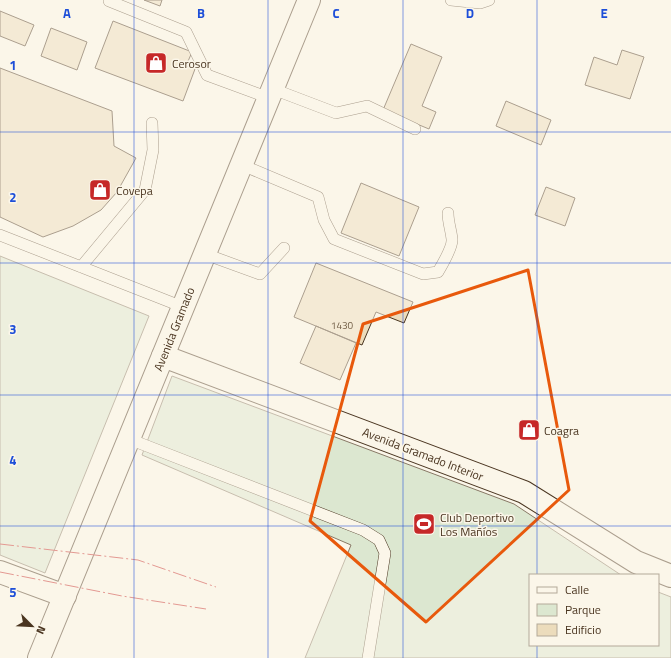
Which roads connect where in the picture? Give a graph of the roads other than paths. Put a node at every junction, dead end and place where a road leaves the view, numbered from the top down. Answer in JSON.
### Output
{"nodes":[{"id":1,"x":309,"y":0,"type":"edge"},
{"id":2,"x":451,"y":0,"type":"edge"},
{"id":3,"x":489,"y":0,"type":"edge"},
{"id":4,"x":109,"y":1,"type":"edge"},
{"id":5,"x":271,"y":93,"type":"junction"},
{"id":6,"x":152,"y":123,"type":"dead end"},
{"id":7,"x":415,"y":128,"type":"dead end"},
{"id":8,"x":242,"y":165,"type":"junction"},
{"id":9,"x":448,"y":213,"type":"dead end"},
{"id":10,"x":0,"y":235,"type":"edge"},
{"id":11,"x":284,"y":248,"type":"dead end"},
{"id":12,"x":205,"y":254,"type":"junction"},
{"id":13,"x":81,"y":267,"type":"junction"},
{"id":14,"x":183,"y":307,"type":"junction"},
{"id":15,"x":163,"y":356,"type":"junction"},
{"id":16,"x":129,"y":440,"type":"junction"},
{"id":17,"x":0,"y":572,"type":"edge"},
{"id":18,"x":671,"y":576,"type":"edge"},
{"id":19,"x":65,"y":596,"type":"junction"},
{"id":20,"x":40,"y":658,"type":"edge"},
{"id":21,"x":368,"y":658,"type":"edge"}],
"edges":[{"from":1,"to":5,"type":"main road","name":"Avenida Gramado"},
{"from":2,"to":3,"type":"lane"},
{"from":4,"to":5,"type":"lane"},
{"from":5,"to":7,"type":"lane"},
{"from":5,"to":8,"type":"main road","name":"Avenida Gramado"},
{"from":6,"to":13,"type":"lane"},
{"from":8,"to":9,"type":"lane"},
{"from":8,"to":12,"type":"main road","name":"Avenida Gramado"},
{"from":10,"to":13,"type":"lane"},
{"from":11,"to":12,"type":"lane"},
{"from":12,"to":14,"type":"main road","name":"Avenida Gramado"},
{"from":13,"to":14,"type":"lane"},
{"from":14,"to":15,"type":"main road","name":"Avenida Gramado"},
{"from":15,"to":16,"type":"main road","name":"Avenida Gramado"},
{"from":15,"to":18,"type":"main road","name":"Avenida Gramado Interior"},
{"from":16,"to":19,"type":"main road","name":"Avenida Gramado"},
{"from":16,"to":21,"type":"lane"},
{"from":17,"to":19,"type":"main road"},
{"from":19,"to":20,"type":"main road","name":"Avenida Gramado"}]}
